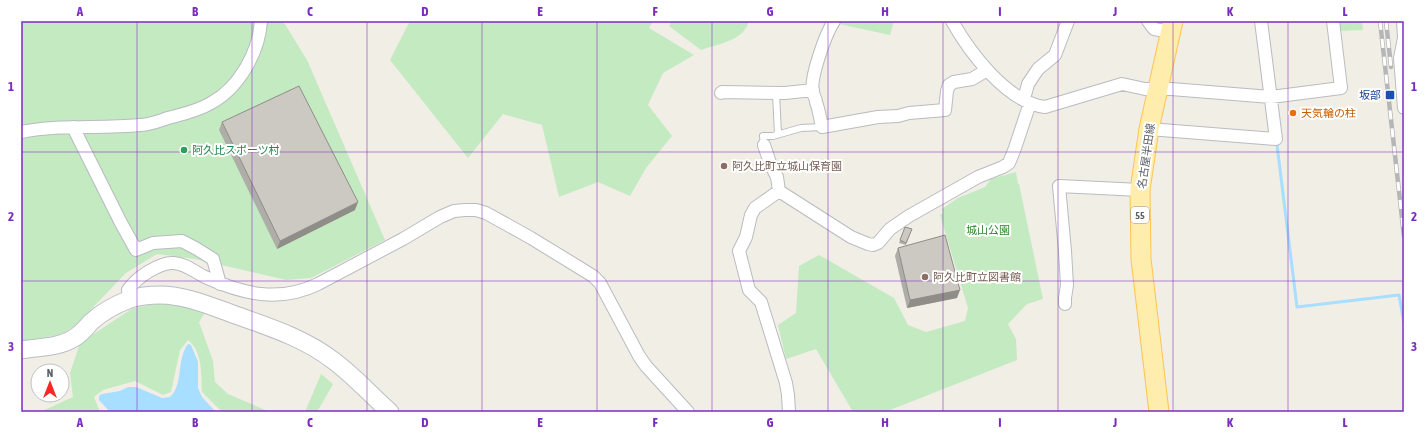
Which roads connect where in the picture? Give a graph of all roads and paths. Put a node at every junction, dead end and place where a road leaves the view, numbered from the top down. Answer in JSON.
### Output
{"nodes":[{"id":1,"x":261,"y":21,"type":"edge"},
{"id":2,"x":834,"y":21,"type":"edge"},
{"id":3,"x":952,"y":21,"type":"edge"},
{"id":4,"x":1068,"y":21,"type":"edge"},
{"id":5,"x":1148,"y":21,"type":"edge"},
{"id":6,"x":1261,"y":21,"type":"edge"},
{"id":7,"x":1333,"y":21,"type":"edge"},
{"id":8,"x":1403,"y":21,"type":"edge"},
{"id":9,"x":1172,"y":26,"type":"edge"},
{"id":10,"x":986,"y":70,"type":"junction"},
{"id":11,"x":1158,"y":89,"type":"junction"},
{"id":12,"x":813,"y":90,"type":"junction"},
{"id":13,"x":721,"y":93,"type":"dead end"},
{"id":14,"x":776,"y":93,"type":"junction"},
{"id":15,"x":1271,"y":97,"type":"junction"},
{"id":16,"x":1027,"y":101,"type":"junction"},
{"id":17,"x":1404,"y":108,"type":"edge"},
{"id":18,"x":73,"y":127,"type":"junction"},
{"id":19,"x":822,"y":127,"type":"junction"},
{"id":20,"x":1149,"y":129,"type":"junction"},
{"id":21,"x":21,"y":132,"type":"edge"},
{"id":22,"x":778,"y":134,"type":"junction"},
{"id":23,"x":764,"y":145,"type":"joint"},
{"id":24,"x":1140,"y":190,"type":"junction"},
{"id":25,"x":779,"y":191,"type":"junction"},
{"id":26,"x":220,"y":284,"type":"junction"},
{"id":27,"x":129,"y":300,"type":"junction"},
{"id":28,"x":1066,"y":304,"type":"dead end"},
{"id":29,"x":21,"y":350,"type":"edge"},
{"id":30,"x":390,"y":412,"type":"edge"},
{"id":31,"x":688,"y":412,"type":"edge"},
{"id":32,"x":789,"y":412,"type":"edge"},
{"id":33,"x":1159,"y":412,"type":"edge"}],
"edges":[{"from":1,"to":18,"type":"street"},
{"from":2,"to":12,"type":"street"},
{"from":3,"to":10,"type":"street"},
{"from":4,"to":16,"type":"street"},
{"from":5,"to":9,"type":"street"},
{"from":6,"to":15,"type":"street"},
{"from":7,"to":15,"type":"street"},
{"from":8,"to":17,"type":"street"},
{"from":9,"to":11,"type":"main road","name":"名古屋半田線","number":"55"},
{"from":10,"to":16,"type":"street"},
{"from":10,"to":19,"type":"street"},
{"from":11,"to":15,"type":"street"},
{"from":11,"to":16,"type":"street"},
{"from":11,"to":20,"type":"main road","name":"名古屋半田線","number":"55"},
{"from":12,"to":14,"type":"street"},
{"from":12,"to":19,"type":"street"},
{"from":13,"to":14,"type":"street"},
{"from":14,"to":22,"type":"lane"},
{"from":15,"to":20,"type":"street"},
{"from":16,"to":25,"type":"street"},
{"from":18,"to":21,"type":"street"},
{"from":18,"to":26,"type":"street"},
{"from":19,"to":22,"type":"lane"},
{"from":20,"to":24,"type":"main road","name":"名古屋半田線","number":"55"},
{"from":22,"to":23,"type":"lane"},
{"from":23,"to":25,"type":"street"},
{"from":24,"to":28,"type":"street"},
{"from":24,"to":33,"type":"main road","name":"名古屋半田線","number":"55"},
{"from":25,"to":32,"type":"street"},
{"from":26,"to":27,"type":"street"},
{"from":26,"to":31,"type":"street"},
{"from":27,"to":29,"type":"street"},
{"from":27,"to":30,"type":"street"}]}
